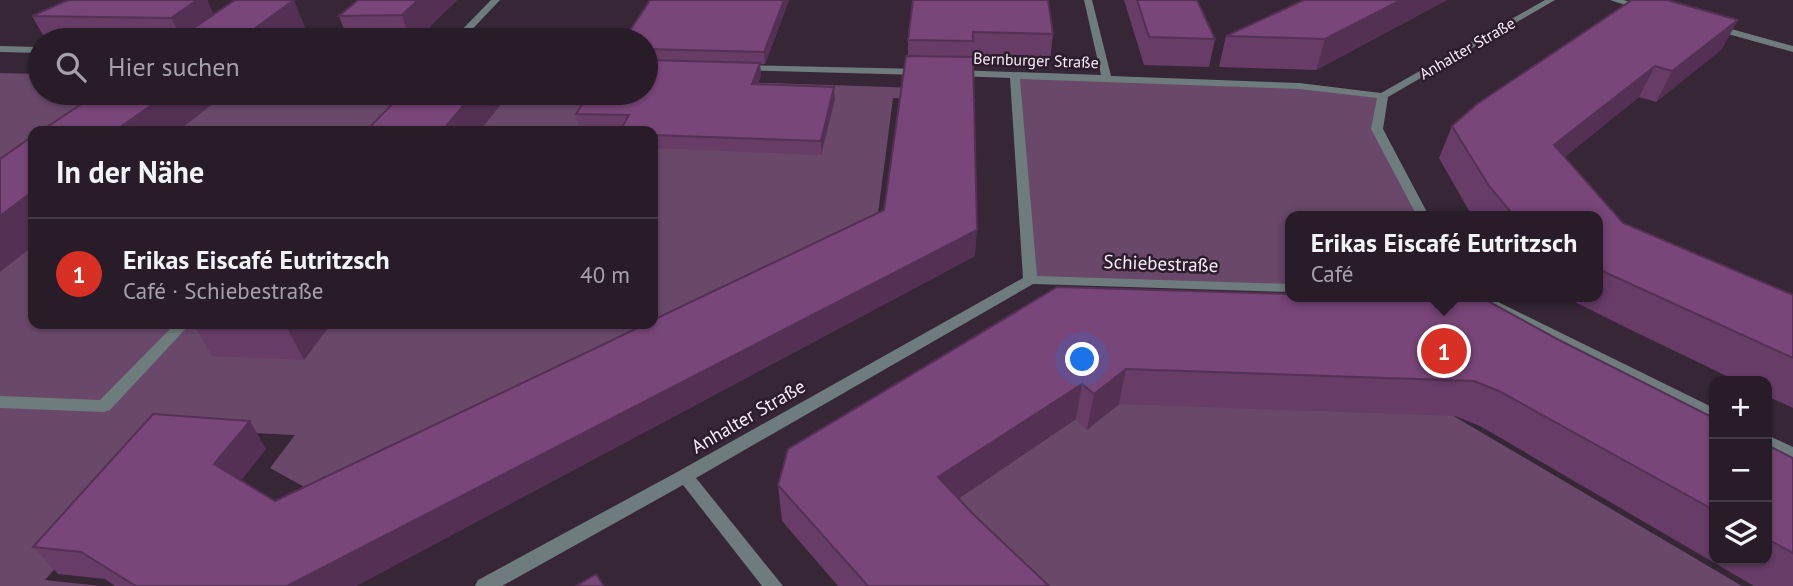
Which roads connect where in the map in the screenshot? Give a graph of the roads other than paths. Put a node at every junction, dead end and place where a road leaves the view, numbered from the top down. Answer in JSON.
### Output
{"nodes":[{"id":1,"x":496,"y":0,"type":"edge"},
{"id":2,"x":1088,"y":0,"type":"edge"},
{"id":3,"x":1551,"y":0,"type":"edge"},
{"id":4,"x":1614,"y":0,"type":"edge"},
{"id":5,"x":1653,"y":10,"type":"edge"},
{"id":6,"x":1704,"y":25,"type":"edge"},
{"id":7,"x":469,"y":28,"type":"edge"},
{"id":8,"x":0,"y":49,"type":"edge"},
{"id":9,"x":1793,"y":49,"type":"edge"},
{"id":10,"x":28,"y":50,"type":"edge"},
{"id":11,"x":729,"y":68,"type":"edge"},
{"id":12,"x":934,"y":72,"type":"edge"},
{"id":13,"x":948,"y":73,"type":"edge"},
{"id":14,"x":1015,"y":74,"type":"junction"},
{"id":15,"x":1106,"y":77,"type":"junction"},
{"id":16,"x":1383,"y":96,"type":"junction"},
{"id":17,"x":1420,"y":211,"type":"edge"},
{"id":18,"x":1030,"y":280,"type":"junction"},
{"id":19,"x":1285,"y":288,"type":"edge"},
{"id":20,"x":1487,"y":302,"type":"edge"},
{"id":21,"x":178,"y":329,"type":"edge"},
{"id":22,"x":0,"y":402,"type":"edge"},
{"id":23,"x":1709,"y":413,"type":"edge"},
{"id":24,"x":1772,"y":444,"type":"edge"},
{"id":25,"x":1793,"y":454,"type":"edge"},
{"id":26,"x":685,"y":476,"type":"junction"},
{"id":27,"x":485,"y":586,"type":"edge"},
{"id":28,"x":773,"y":586,"type":"edge"}],
"edges":[{"from":1,"to":7,"type":"street"},
{"from":2,"to":15,"type":"street"},
{"from":3,"to":16,"type":"street","name":"Anhalter Straße"},
{"from":4,"to":5,"type":"street"},
{"from":6,"to":9,"type":"street"},
{"from":8,"to":10,"type":"street"},
{"from":11,"to":12,"type":"street"},
{"from":13,"to":14,"type":"street","name":"Bernburger Straße"},
{"from":14,"to":15,"type":"street","name":"Bernburger Straße"},
{"from":14,"to":18,"type":"street"},
{"from":15,"to":16,"type":"street","name":"Bernburger Straße"},
{"from":16,"to":17,"type":"street"},
{"from":18,"to":19,"type":"street","name":"Schiebestraße"},
{"from":18,"to":26,"type":"street","name":"Anhalter Straße"},
{"from":20,"to":23,"type":"street"},
{"from":21,"to":22,"type":"street"},
{"from":24,"to":25,"type":"street"},
{"from":26,"to":27,"type":"street","name":"Anhalter Straße"},
{"from":26,"to":28,"type":"street"}]}
